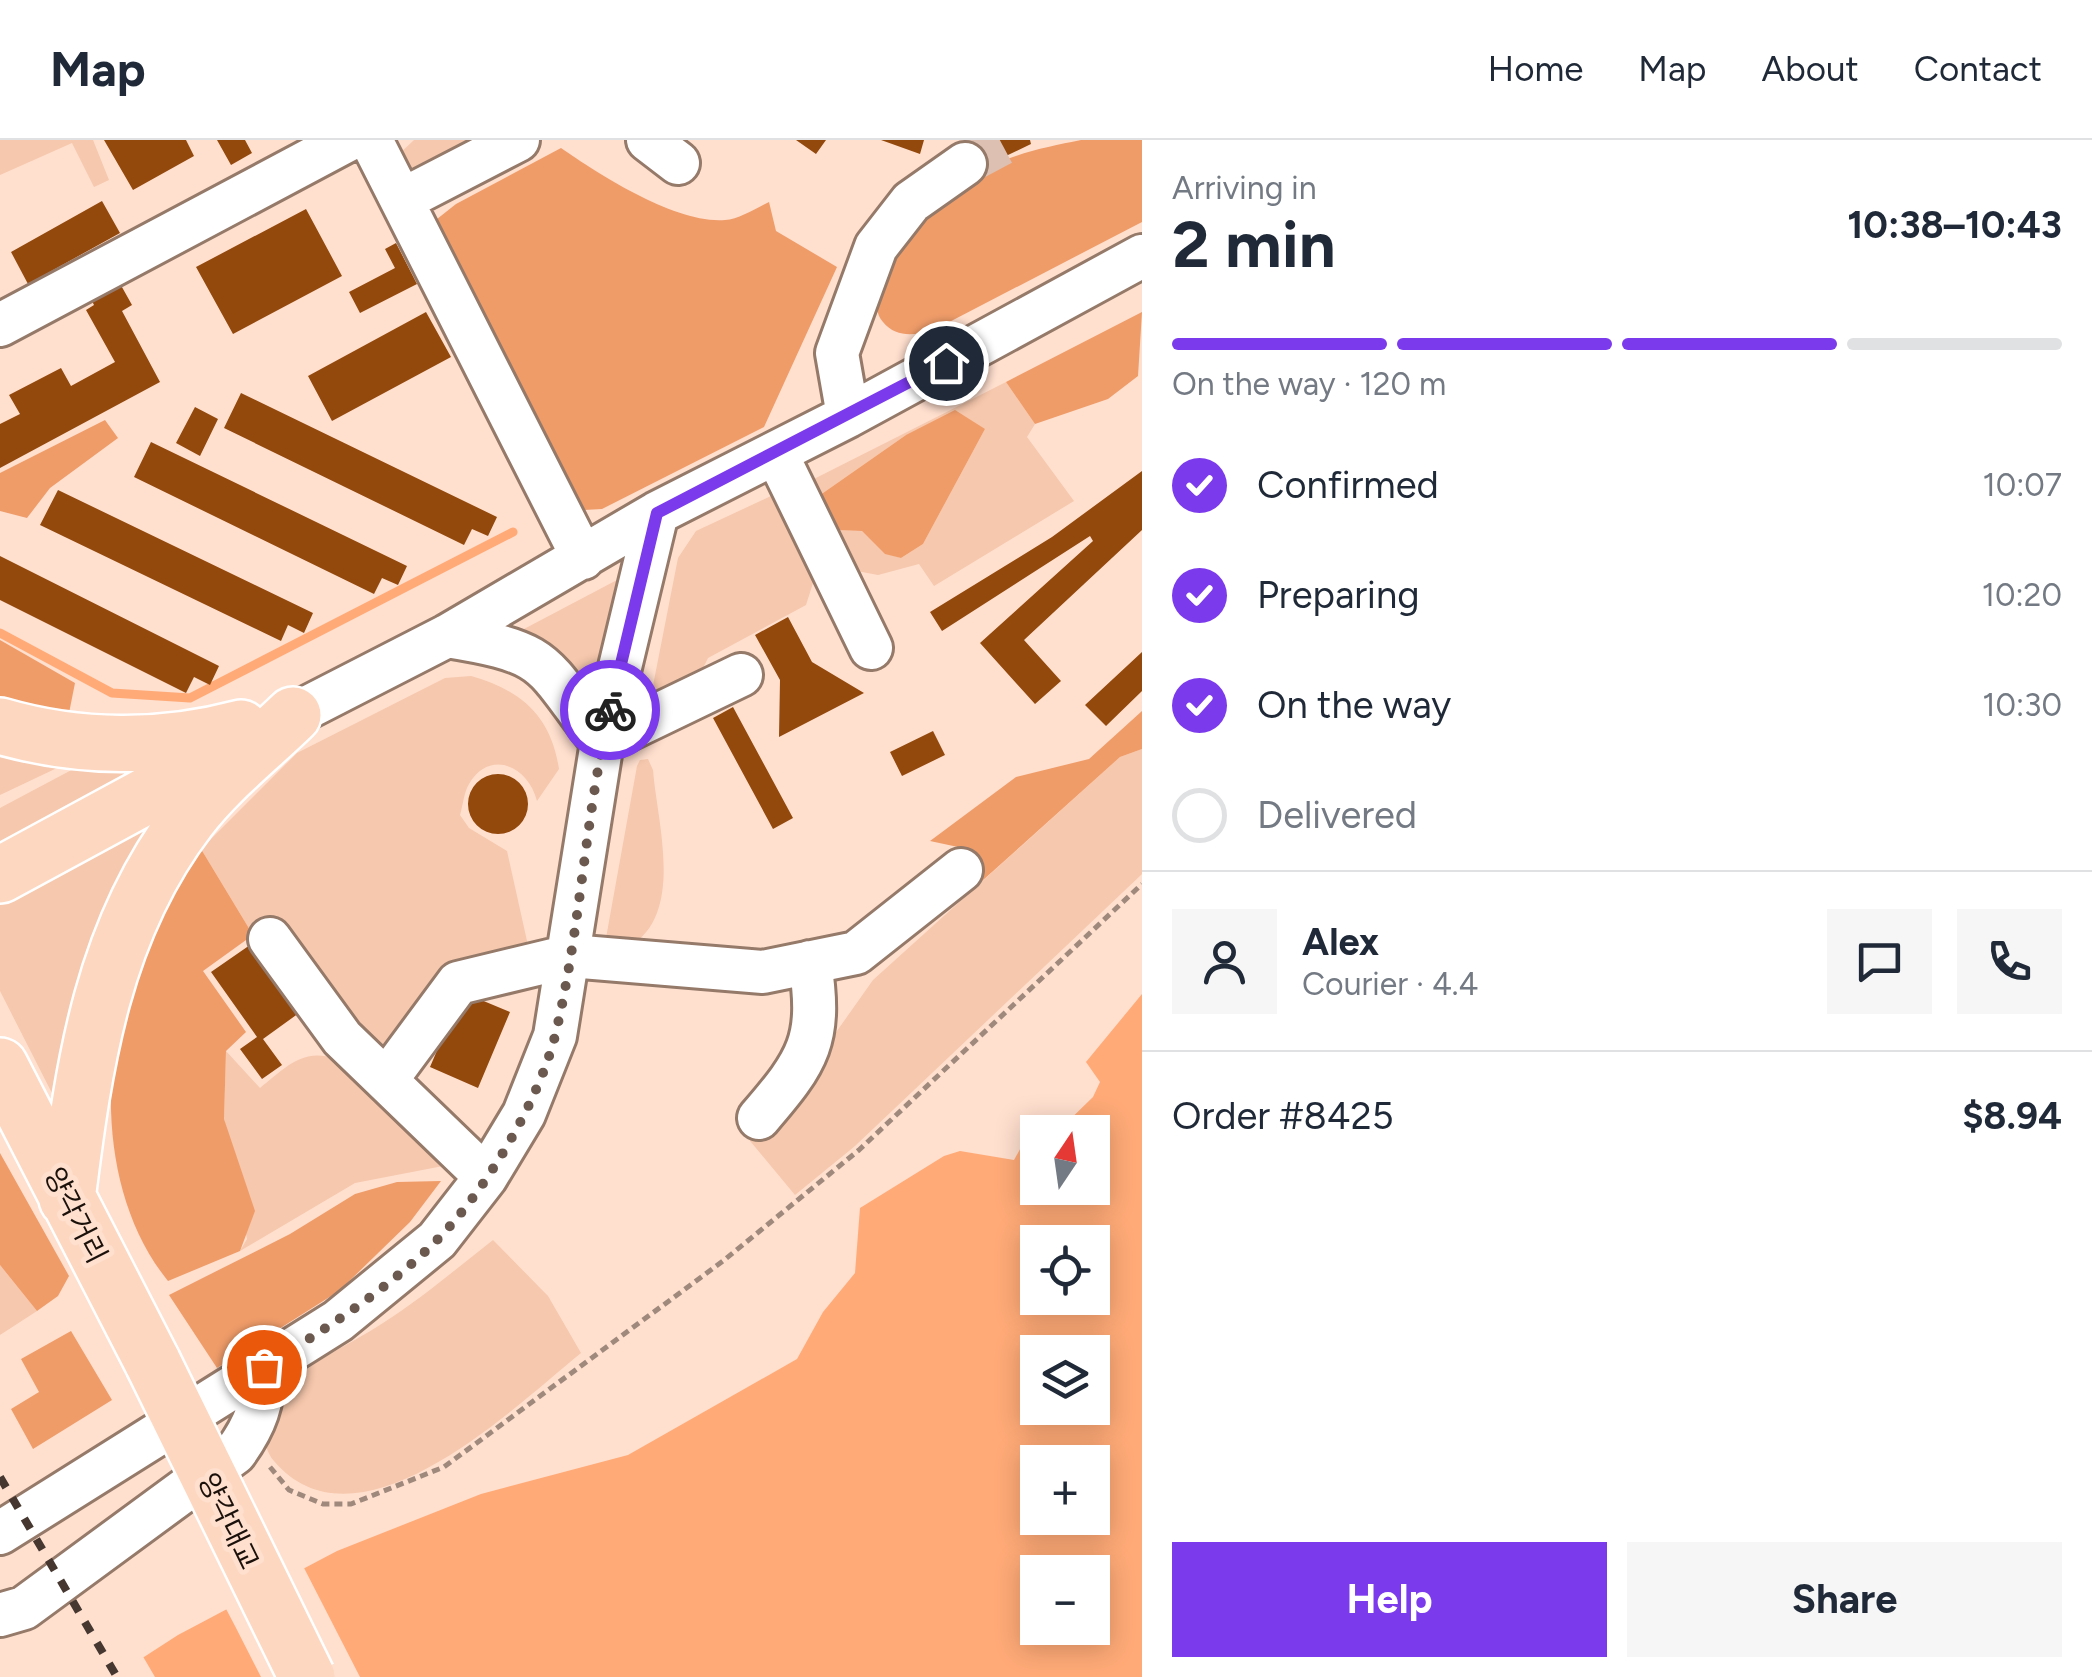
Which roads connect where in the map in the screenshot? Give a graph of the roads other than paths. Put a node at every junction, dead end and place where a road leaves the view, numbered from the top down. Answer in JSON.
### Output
{"nodes":[{"id":1,"x":348,"y":140,"type":"edge"},
{"id":2,"x":371,"y":140,"type":"edge"},
{"id":3,"x":518,"y":140,"type":"edge"},
{"id":4,"x":965,"y":164,"type":"tunnel mouth"},
{"id":5,"x":402,"y":200,"type":"junction"},
{"id":6,"x":1142,"y":256,"type":"edge"},
{"id":7,"x":0,"y":325,"type":"edge"},
{"id":8,"x":848,"y":416,"type":"junction"},
{"id":9,"x":776,"y":453,"type":"junction"},
{"id":10,"x":657,"y":513,"type":"junction"},
{"id":11,"x":584,"y":558,"type":"junction"},
{"id":12,"x":447,"y":636,"type":"junction"},
{"id":13,"x":871,"y":648,"type":"dead end"},
{"id":14,"x":741,"y":675,"type":"dead end"},
{"id":15,"x":293,"y":716,"type":"junction"},
{"id":16,"x":0,"y":726,"type":"edge"},
{"id":17,"x":602,"y":742,"type":"junction"},
{"id":18,"x":961,"y":870,"type":"dead end"},
{"id":19,"x":0,"y":875,"type":"edge"},
{"id":20,"x":270,"y":939,"type":"dead end"},
{"id":21,"x":570,"y":956,"type":"junction"},
{"id":22,"x":810,"y":962,"type":"junction"},
{"id":23,"x":0,"y":1066,"type":"edge"},
{"id":24,"x":387,"y":1079,"type":"junction"},
{"id":25,"x":759,"y":1118,"type":"dead end"},
{"id":26,"x":486,"y":1177,"type":"junction"},
{"id":27,"x":67,"y":1199,"type":"junction"},
{"id":28,"x":153,"y":1364,"type":"joint"},
{"id":29,"x":264,"y":1367,"type":"junction"},
{"id":30,"x":0,"y":1533,"type":"edge"},
{"id":31,"x":0,"y":1615,"type":"edge"},
{"id":32,"x":307,"y":1677,"type":"edge"}],
"edges":[{"from":1,"to":7,"type":"street"},
{"from":2,"to":5,"type":"street"},
{"from":3,"to":5,"type":"street"},
{"from":4,"to":8,"type":"street"},
{"from":5,"to":11,"type":"street"},
{"from":6,"to":8,"type":"street"},
{"from":8,"to":9,"type":"street"},
{"from":9,"to":10,"type":"street"},
{"from":9,"to":13,"type":"street"},
{"from":10,"to":11,"type":"street"},
{"from":10,"to":17,"type":"street"},
{"from":11,"to":12,"type":"street"},
{"from":12,"to":15,"type":"street"},
{"from":12,"to":17,"type":"street"},
{"from":14,"to":17,"type":"street"},
{"from":15,"to":16,"type":"main road"},
{"from":15,"to":19,"type":"main road"},
{"from":15,"to":27,"type":"main road"},
{"from":17,"to":21,"type":"street"},
{"from":18,"to":22,"type":"street"},
{"from":20,"to":24,"type":"street"},
{"from":21,"to":22,"type":"street"},
{"from":21,"to":24,"type":"street"},
{"from":21,"to":26,"type":"street"},
{"from":22,"to":25,"type":"street"},
{"from":23,"to":27,"type":"main road","name":"양각거리"},
{"from":24,"to":26,"type":"street"},
{"from":26,"to":29,"type":"street"},
{"from":27,"to":28,"type":"main road","name":"양각거리"},
{"from":28,"to":32,"type":"main road","name":"양각대교","bridge":true},
{"from":29,"to":30,"type":"street"},
{"from":29,"to":31,"type":"street"}]}
